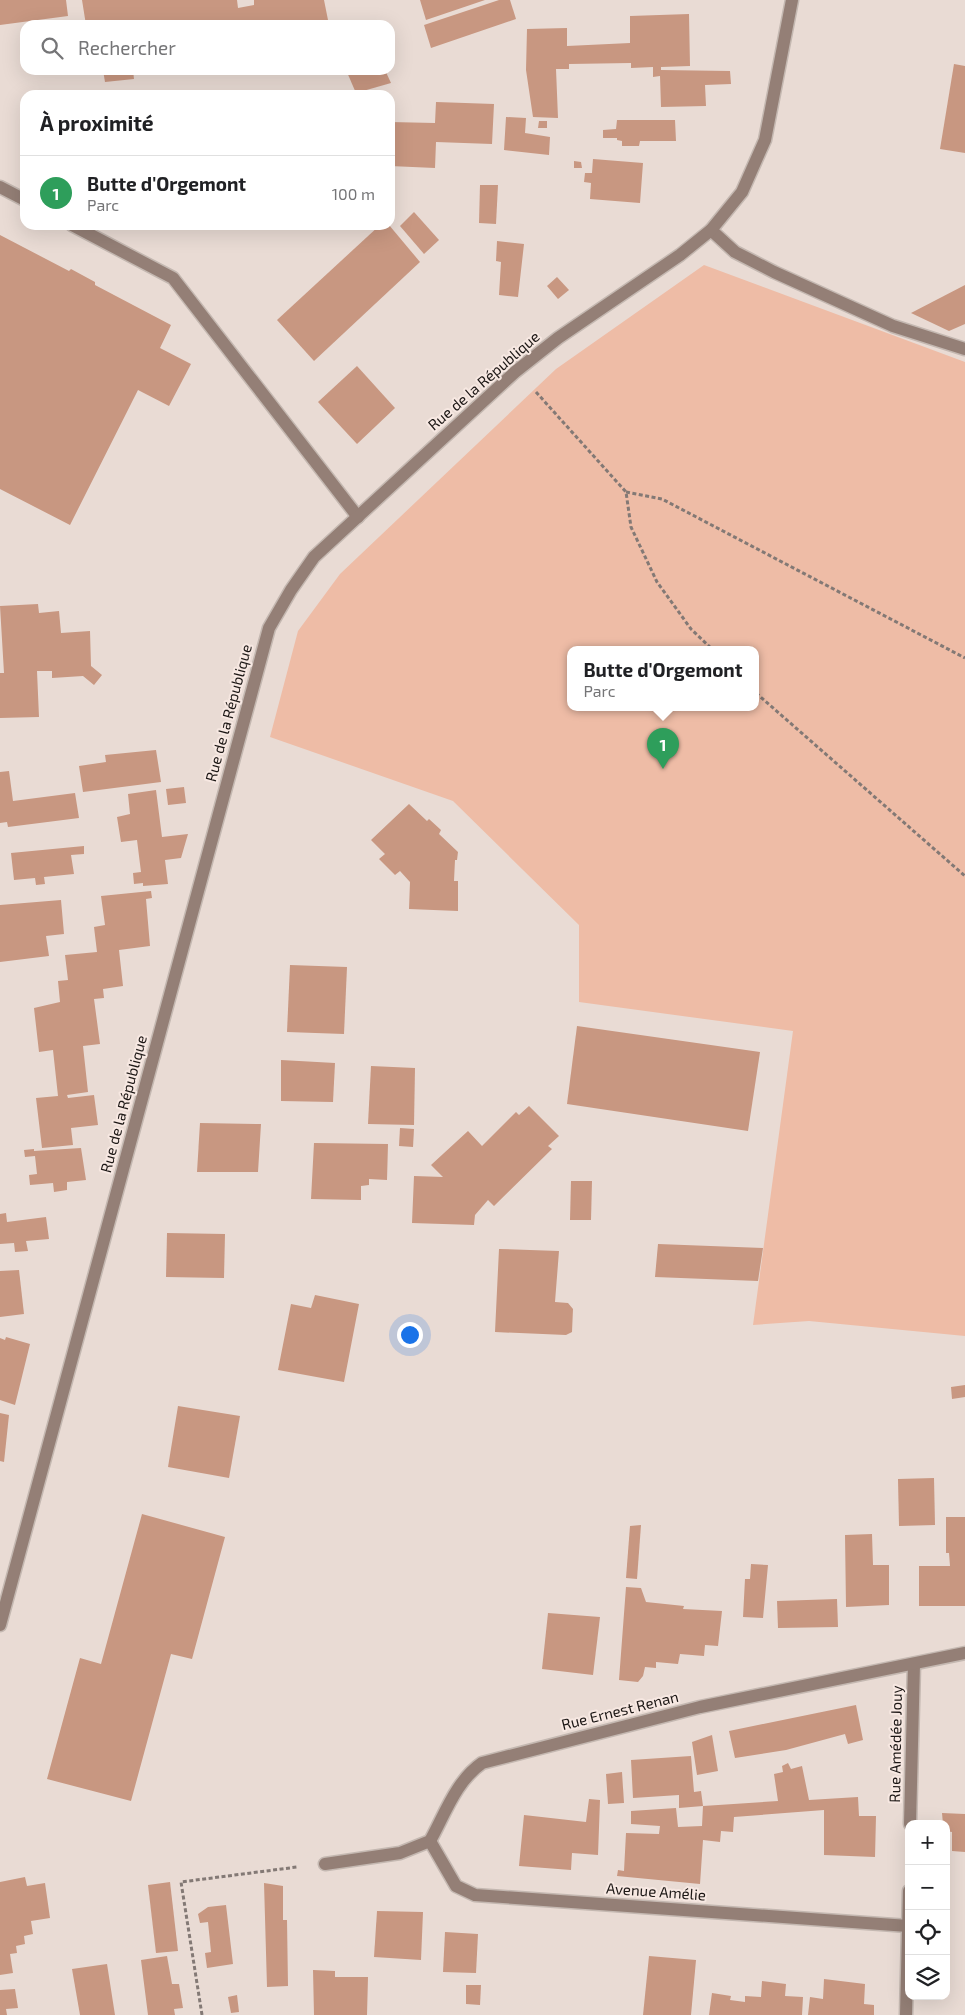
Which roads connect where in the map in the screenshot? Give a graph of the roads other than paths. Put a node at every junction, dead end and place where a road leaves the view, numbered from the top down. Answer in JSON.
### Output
{"nodes":[{"id":1,"x":792,"y":0,"type":"edge"},
{"id":2,"x":0,"y":187,"type":"edge"},
{"id":3,"x":20,"y":197,"type":"edge"},
{"id":4,"x":82,"y":230,"type":"edge"},
{"id":5,"x":711,"y":230,"type":"junction"},
{"id":6,"x":965,"y":349,"type":"edge"},
{"id":7,"x":358,"y":517,"type":"junction"},
{"id":8,"x":0,"y":1625,"type":"edge"},
{"id":9,"x":965,"y":1653,"type":"edge"},
{"id":10,"x":914,"y":1664,"type":"junction"},
{"id":11,"x":910,"y":1820,"type":"edge"},
{"id":12,"x":430,"y":1841,"type":"junction"},
{"id":13,"x":325,"y":1864,"type":"road end"},
{"id":14,"x":905,"y":1926,"type":"edge"},
{"id":15,"x":907,"y":1955,"type":"edge"},
{"id":16,"x":906,"y":2015,"type":"edge"}],
"edges":[{"from":1,"to":5,"type":"street","name":"Rue de la République"},
{"from":2,"to":3,"type":"street"},
{"from":4,"to":7,"type":"street"},
{"from":5,"to":6,"type":"street"},
{"from":5,"to":7,"type":"street","name":"Rue de la République"},
{"from":7,"to":8,"type":"street","name":"Rue de la République"},
{"from":9,"to":10,"type":"street","name":"Rue Ernest Renan"},
{"from":10,"to":11,"type":"street","name":"Rue Amédée Jouy"},
{"from":10,"to":12,"type":"street","name":"Rue Ernest Renan"},
{"from":12,"to":13,"type":"street"},
{"from":12,"to":14,"type":"street","name":"Avenue Amélie"},
{"from":15,"to":16,"type":"street"}]}
